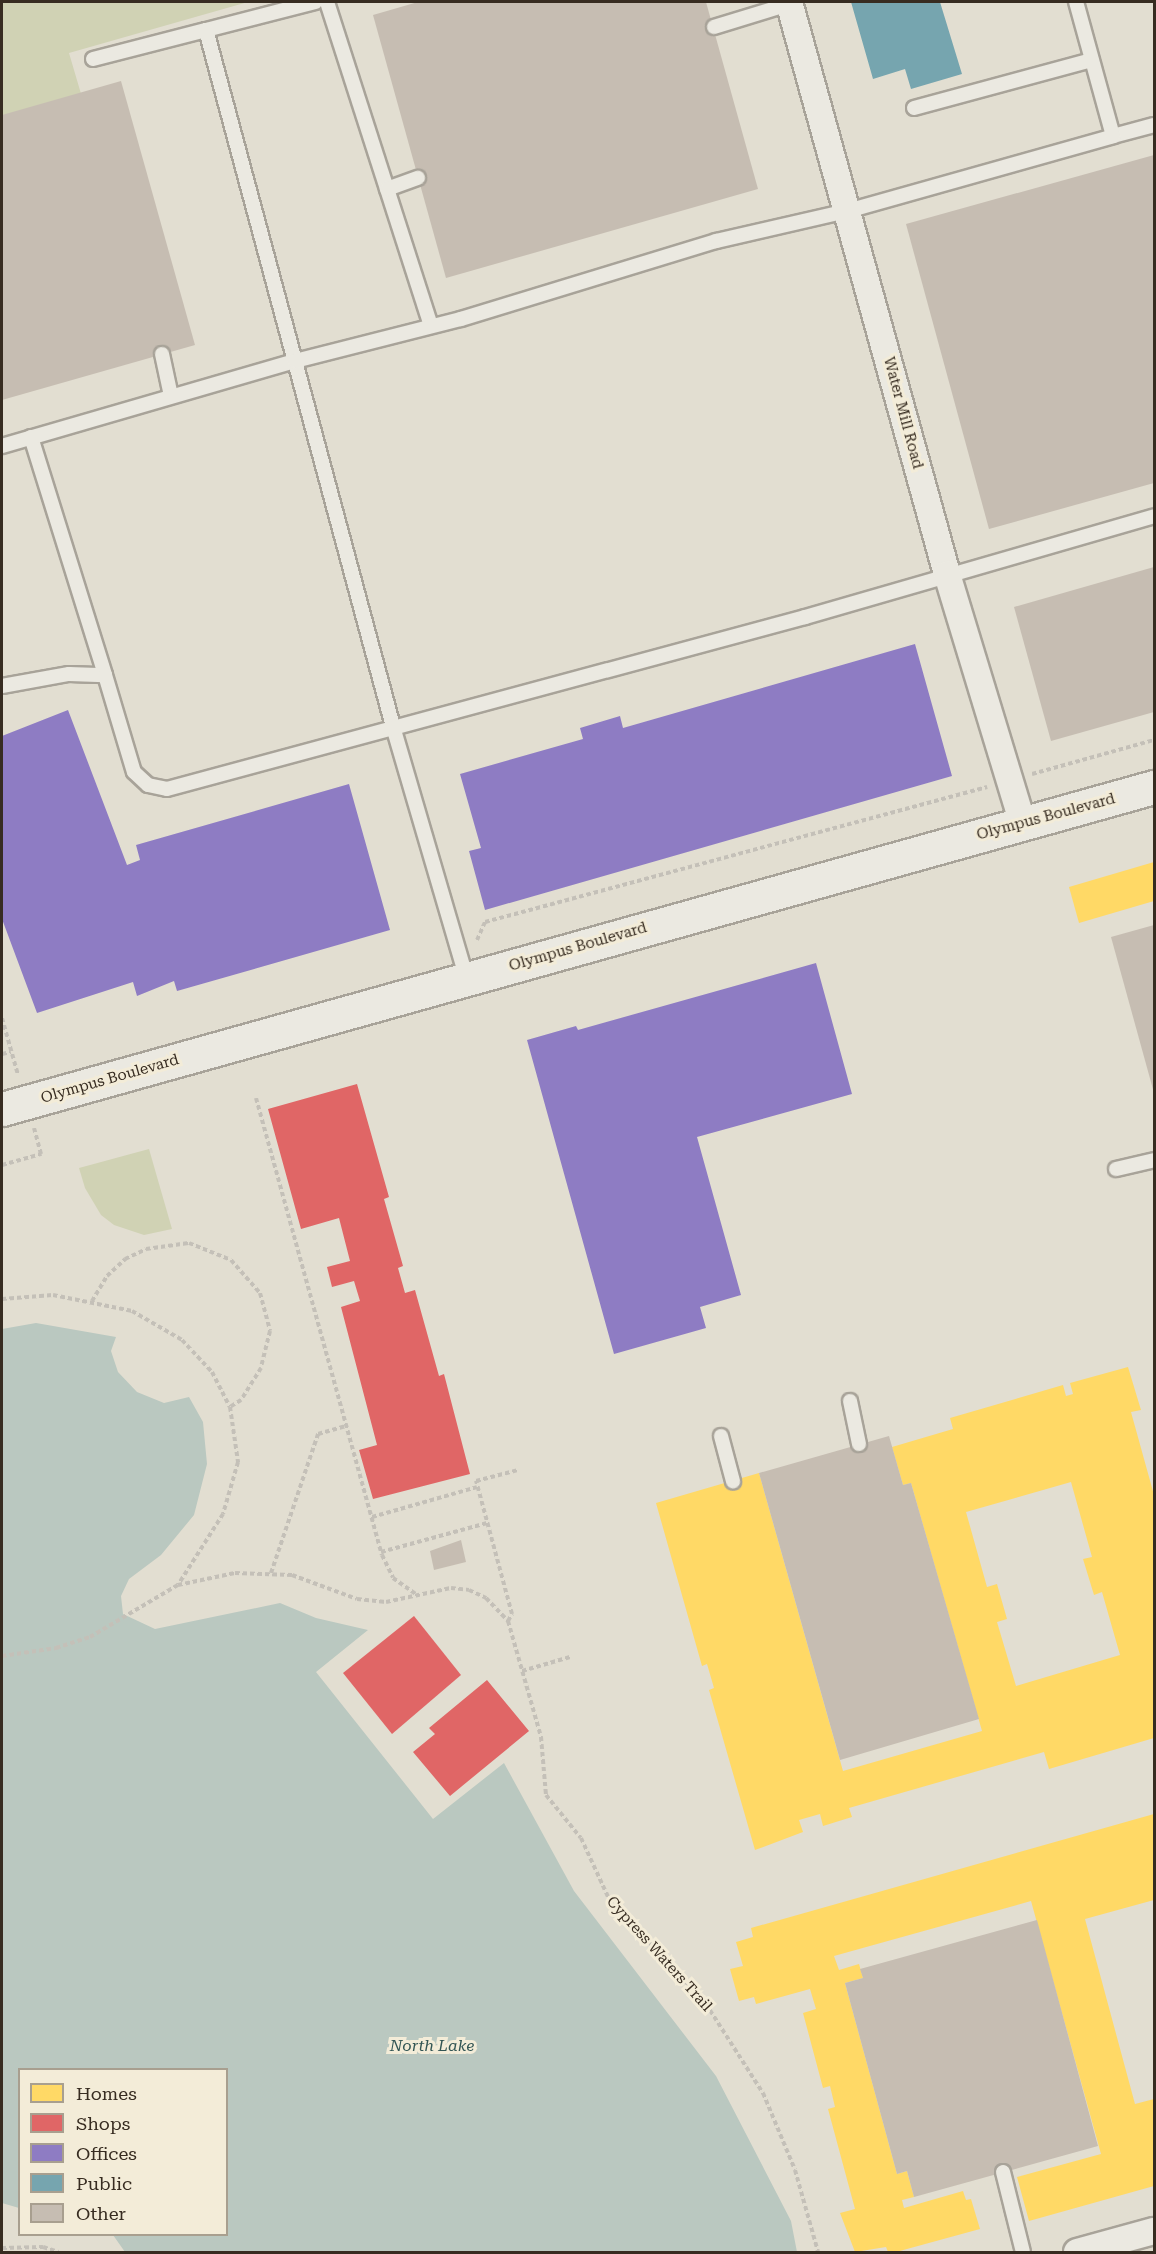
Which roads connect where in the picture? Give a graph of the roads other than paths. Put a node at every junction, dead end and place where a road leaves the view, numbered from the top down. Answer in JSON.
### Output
{"nodes":[{"id":1,"x":315,"y":2,"type":"edge"},
{"id":2,"x":327,"y":2,"type":"edge"},
{"id":3,"x":1076,"y":2,"type":"edge"},
{"id":4,"x":789,"y":3,"type":"edge"},
{"id":5,"x":714,"y":27,"type":"dead end"},
{"id":6,"x":206,"y":30,"type":"junction"},
{"id":7,"x":93,"y":59,"type":"dead end"},
{"id":8,"x":1092,"y":60,"type":"junction"},
{"id":9,"x":914,"y":108,"type":"dead end"},
{"id":10,"x":1155,"y":125,"type":"edge"},
{"id":11,"x":1113,"y":136,"type":"junction"},
{"id":12,"x":418,"y":178,"type":"dead end"},
{"id":13,"x":387,"y":189,"type":"junction"},
{"id":14,"x":847,"y":211,"type":"junction"},
{"id":15,"x":431,"y":326,"type":"junction"},
{"id":16,"x":162,"y":354,"type":"dead end"},
{"id":17,"x":294,"y":361,"type":"junction"},
{"id":18,"x":171,"y":396,"type":"junction"},
{"id":19,"x":31,"y":437,"type":"junction"},
{"id":20,"x":2,"y":446,"type":"edge"},
{"id":21,"x":1155,"y":516,"type":"edge"},
{"id":22,"x":947,"y":574,"type":"junction"},
{"id":23,"x":105,"y":675,"type":"junction"},
{"id":24,"x":2,"y":686,"type":"edge"},
{"id":25,"x":394,"y":730,"type":"junction"},
{"id":26,"x":1155,"y":787,"type":"edge"},
{"id":27,"x":1023,"y":824,"type":"junction"},
{"id":28,"x":467,"y":979,"type":"junction"},
{"id":29,"x":2,"y":1109,"type":"edge"},
{"id":30,"x":1155,"y":1160,"type":"edge"},
{"id":31,"x":1116,"y":1169,"type":"dead end"},
{"id":32,"x":850,"y":1401,"type":"dead end"},
{"id":33,"x":721,"y":1436,"type":"dead end"},
{"id":34,"x":859,"y":1444,"type":"dead end"},
{"id":35,"x":733,"y":1481,"type":"dead end"},
{"id":36,"x":1003,"y":2172,"type":"dead end"},
{"id":37,"x":1155,"y":2231,"type":"edge"},
{"id":38,"x":1023,"y":2253,"type":"edge"},
{"id":39,"x":1077,"y":2253,"type":"edge"}],
"edges":[{"from":1,"to":6,"type":"lane"},
{"from":2,"to":13,"type":"lane"},
{"from":3,"to":8,"type":"lane"},
{"from":4,"to":5,"type":"lane"},
{"from":4,"to":14,"type":"street","name":"Water Mill Road"},
{"from":6,"to":7,"type":"lane"},
{"from":6,"to":17,"type":"lane"},
{"from":8,"to":9,"type":"lane"},
{"from":8,"to":11,"type":"lane"},
{"from":10,"to":11,"type":"lane"},
{"from":11,"to":14,"type":"lane"},
{"from":12,"to":13,"type":"lane"},
{"from":13,"to":15,"type":"lane"},
{"from":14,"to":15,"type":"lane"},
{"from":14,"to":22,"type":"street","name":"Water Mill Road"},
{"from":15,"to":17,"type":"lane"},
{"from":16,"to":18,"type":"lane"},
{"from":17,"to":18,"type":"lane"},
{"from":17,"to":25,"type":"lane"},
{"from":18,"to":19,"type":"lane"},
{"from":19,"to":20,"type":"lane"},
{"from":19,"to":23,"type":"lane"},
{"from":21,"to":22,"type":"lane"},
{"from":22,"to":25,"type":"lane"},
{"from":22,"to":27,"type":"street","name":"Water Mill Road"},
{"from":23,"to":24,"type":"lane"},
{"from":23,"to":25,"type":"lane"},
{"from":25,"to":28,"type":"lane"},
{"from":26,"to":27,"type":"street","name":"Olympus Boulevard"},
{"from":27,"to":28,"type":"street","name":"Olympus Boulevard"},
{"from":28,"to":29,"type":"street","name":"Olympus Boulevard"},
{"from":30,"to":31,"type":"lane"},
{"from":32,"to":34,"type":"lane"},
{"from":33,"to":35,"type":"lane"},
{"from":36,"to":38,"type":"lane"},
{"from":37,"to":39,"type":"street"}]}
